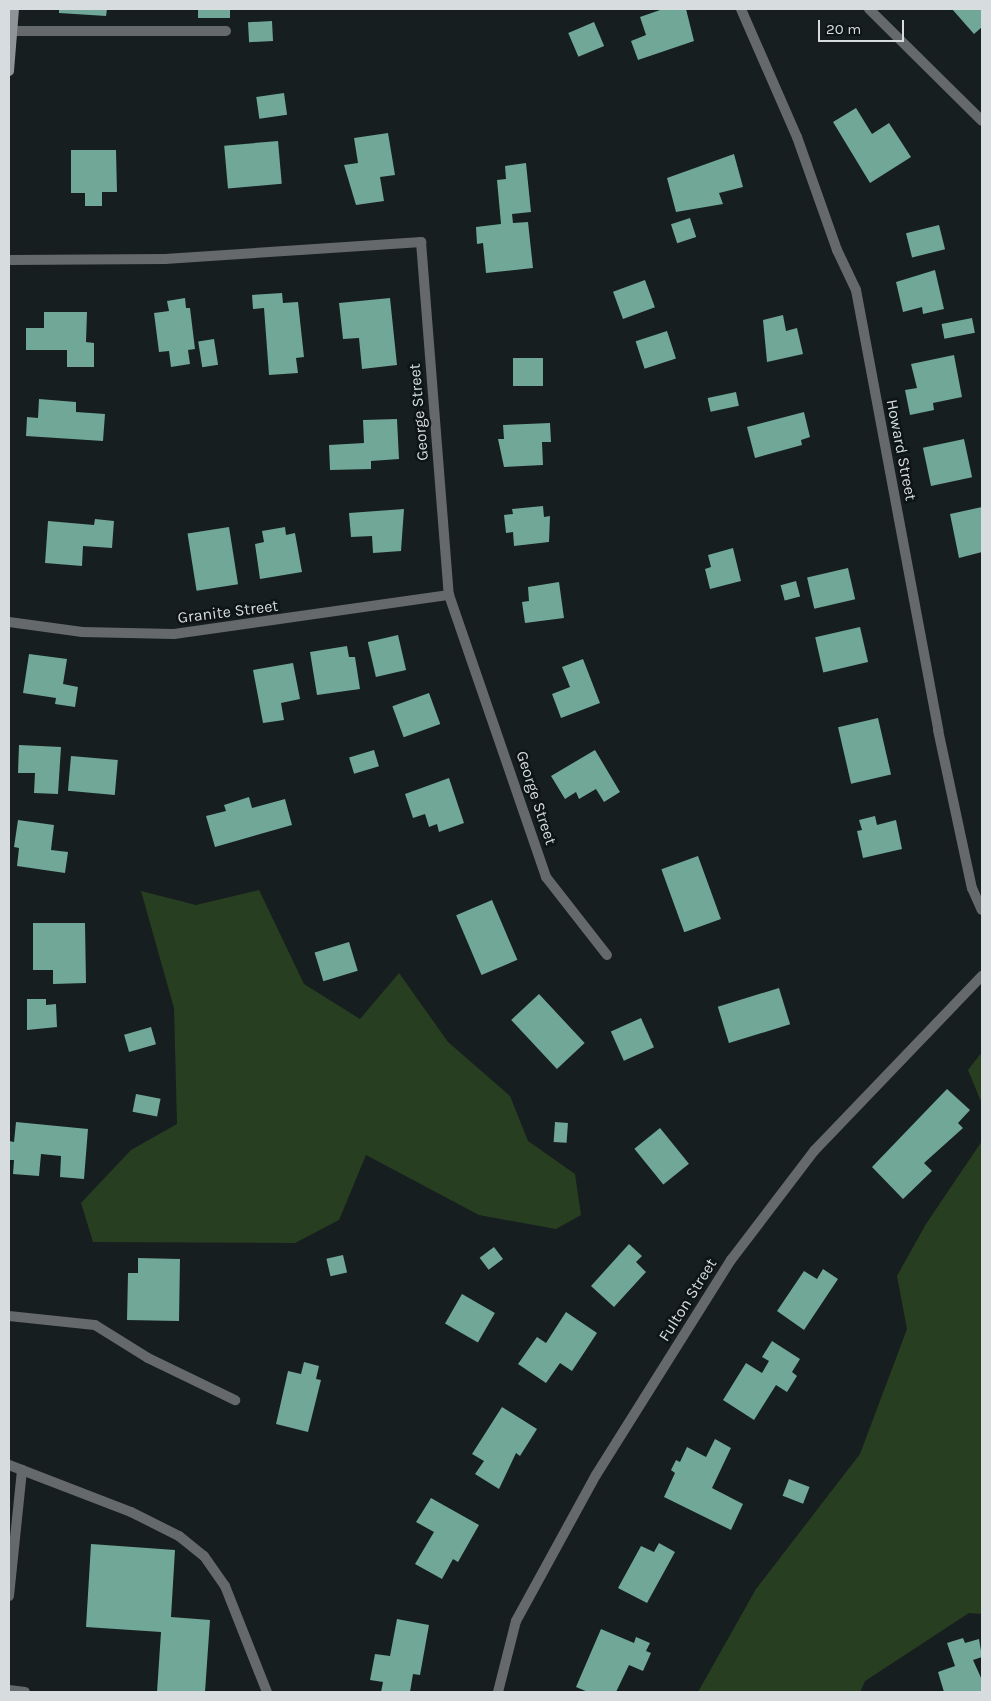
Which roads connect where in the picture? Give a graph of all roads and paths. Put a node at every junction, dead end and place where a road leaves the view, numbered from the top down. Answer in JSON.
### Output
{"nodes":[{"id":1,"x":14,"y":9,"type":"edge"},
{"id":2,"x":741,"y":9,"type":"edge"},
{"id":3,"x":869,"y":9,"type":"edge"},
{"id":4,"x":12,"y":31,"type":"junction"},
{"id":5,"x":226,"y":31,"type":"dead end"},
{"id":6,"x":9,"y":71,"type":"edge"},
{"id":7,"x":982,"y":121,"type":"edge"},
{"id":8,"x":9,"y":260,"type":"edge"},
{"id":9,"x":449,"y":595,"type":"junction"},
{"id":10,"x":9,"y":622,"type":"edge"},
{"id":11,"x":982,"y":910,"type":"edge"},
{"id":12,"x":607,"y":956,"type":"dead end"},
{"id":13,"x":982,"y":976,"type":"edge"},
{"id":14,"x":9,"y":1316,"type":"edge"},
{"id":15,"x":235,"y":1400,"type":"dead end"},
{"id":16,"x":9,"y":1465,"type":"edge"},
{"id":17,"x":22,"y":1470,"type":"junction"},
{"id":18,"x":9,"y":1596,"type":"edge"},
{"id":19,"x":9,"y":1690,"type":"edge"},
{"id":20,"x":25,"y":1692,"type":"edge"},
{"id":21,"x":266,"y":1692,"type":"edge"},
{"id":22,"x":498,"y":1692,"type":"edge"}],
"edges":[{"from":1,"to":4,"type":"main road"},
{"from":2,"to":11,"type":"street","name":"Howard Street"},
{"from":3,"to":7,"type":"street"},
{"from":4,"to":5,"type":"street"},
{"from":4,"to":6,"type":"main road"},
{"from":8,"to":9,"type":"street","name":"George Street"},
{"from":9,"to":10,"type":"street","name":"Granite Street"},
{"from":9,"to":12,"type":"street","name":"George Street"},
{"from":13,"to":22,"type":"street","name":"Fulton Street"},
{"from":14,"to":15,"type":"street"},
{"from":16,"to":17,"type":"street"},
{"from":17,"to":18,"type":"street"},
{"from":17,"to":21,"type":"street"},
{"from":19,"to":20,"type":"street"}]}
